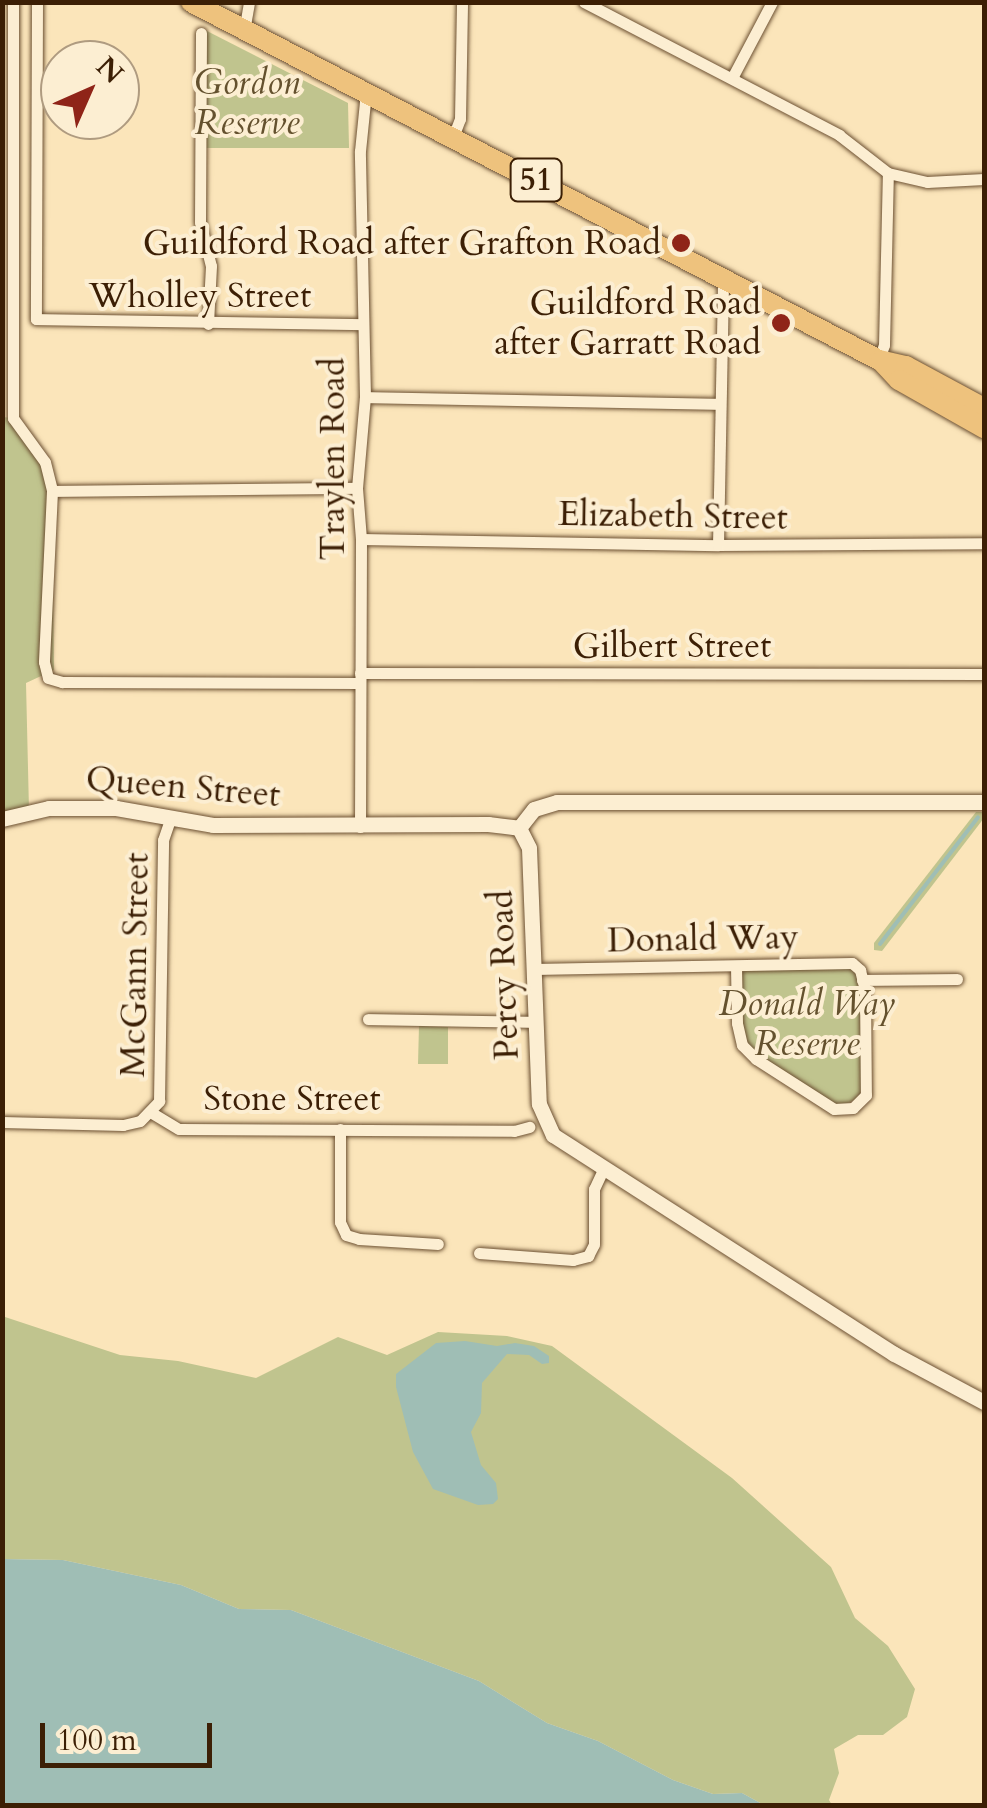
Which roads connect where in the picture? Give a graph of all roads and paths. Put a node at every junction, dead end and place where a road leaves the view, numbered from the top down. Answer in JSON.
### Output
{"nodes":[{"id":1,"x":13,"y":2,"type":"edge"},
{"id":2,"x":37,"y":2,"type":"edge"},
{"id":3,"x":191,"y":2,"type":"edge"},
{"id":4,"x":249,"y":2,"type":"edge"},
{"id":5,"x":462,"y":2,"type":"edge"},
{"id":6,"x":584,"y":2,"type":"edge"},
{"id":7,"x":772,"y":2,"type":"edge"},
{"id":8,"x":244,"y":31,"type":"junction"},
{"id":9,"x":201,"y":33,"type":"dead end"},
{"id":10,"x":732,"y":78,"type":"junction"},
{"id":11,"x":366,"y":91,"type":"junction"},
{"id":12,"x":453,"y":136,"type":"junction"},
{"id":13,"x":8,"y":138,"type":"edge"},
{"id":14,"x":888,"y":173,"type":"junction"},
{"id":15,"x":984,"y":179,"type":"edge"},
{"id":16,"x":14,"y":256,"type":"junction"},
{"id":17,"x":35,"y":257,"type":"junction"},
{"id":18,"x":723,"y":276,"type":"junction"},
{"id":19,"x":208,"y":324,"type":"junction"},
{"id":20,"x":360,"y":324,"type":"junction"},
{"id":21,"x":879,"y":360,"type":"junction"},
{"id":22,"x":365,"y":397,"type":"junction"},
{"id":23,"x":720,"y":404,"type":"junction"},
{"id":24,"x":984,"y":408,"type":"edge"},
{"id":25,"x":8,"y":418,"type":"edge"},
{"id":26,"x":984,"y":428,"type":"edge"},
{"id":27,"x":356,"y":488,"type":"junction"},
{"id":28,"x":52,"y":491,"type":"junction"},
{"id":29,"x":360,"y":539,"type":"junction"},
{"id":30,"x":984,"y":543,"type":"edge"},
{"id":31,"x":718,"y":545,"type":"junction"},
{"id":32,"x":984,"y":674,"type":"edge"},
{"id":33,"x":360,"y":678,"type":"junction"},
{"id":34,"x":984,"y":802,"type":"edge"},
{"id":35,"x":171,"y":817,"type":"junction"},
{"id":36,"x":2,"y":818,"type":"edge"},
{"id":37,"x":360,"y":827,"type":"junction"},
{"id":38,"x":521,"y":832,"type":"junction"},
{"id":39,"x":736,"y":967,"type":"junction"},
{"id":40,"x":534,"y":968,"type":"junction"},
{"id":41,"x":957,"y":979,"type":"dead end"},
{"id":42,"x":862,"y":980,"type":"junction"},
{"id":43,"x":368,"y":1019,"type":"dead end"},
{"id":44,"x":536,"y":1022,"type":"junction"},
{"id":45,"x":152,"y":1113,"type":"junction"},
{"id":46,"x":2,"y":1122,"type":"edge"},
{"id":47,"x":537,"y":1125,"type":"junction"},
{"id":48,"x":340,"y":1129,"type":"junction"},
{"id":49,"x":603,"y":1170,"type":"junction"},
{"id":50,"x":438,"y":1244,"type":"dead end"},
{"id":51,"x":479,"y":1253,"type":"dead end"},
{"id":52,"x":984,"y":1402,"type":"edge"}],
"edges":[{"from":1,"to":13,"type":"street"},
{"from":2,"to":17,"type":"street"},
{"from":3,"to":8,"type":"highway","number":"51"},
{"from":4,"to":8,"type":"street"},
{"from":5,"to":12,"type":"street"},
{"from":6,"to":10,"type":"street"},
{"from":7,"to":10,"type":"street"},
{"from":8,"to":11,"type":"highway","number":"51"},
{"from":9,"to":19,"type":"street"},
{"from":10,"to":14,"type":"street"},
{"from":11,"to":12,"type":"highway","number":"51"},
{"from":11,"to":20,"type":"street","name":"Traylen Road"},
{"from":12,"to":18,"type":"highway","number":"51"},
{"from":13,"to":16,"type":"street"},
{"from":14,"to":15,"type":"street"},
{"from":14,"to":21,"type":"street"},
{"from":16,"to":17,"type":"street"},
{"from":16,"to":25,"type":"street"},
{"from":17,"to":19,"type":"street","name":"Wholley Street"},
{"from":18,"to":21,"type":"highway","number":"51"},
{"from":18,"to":23,"type":"street"},
{"from":19,"to":20,"type":"street","name":"Wholley Street"},
{"from":20,"to":22,"type":"street","name":"Traylen Road"},
{"from":21,"to":24,"type":"highway","number":"51"},
{"from":21,"to":26,"type":"highway","number":"51"},
{"from":22,"to":23,"type":"street"},
{"from":22,"to":27,"type":"street","name":"Traylen Road"},
{"from":23,"to":31,"type":"street"},
{"from":25,"to":28,"type":"street"},
{"from":27,"to":28,"type":"street"},
{"from":27,"to":29,"type":"street","name":"Traylen Road"},
{"from":28,"to":33,"type":"street","name":"Gilbert Street"},
{"from":29,"to":31,"type":"street","name":"Elizabeth Street"},
{"from":29,"to":33,"type":"street","name":"Traylen Road"},
{"from":30,"to":31,"type":"street","name":"Elizabeth Street"},
{"from":32,"to":33,"type":"street","name":"Gilbert Street"},
{"from":33,"to":37,"type":"street","name":"Traylen Road"},
{"from":34,"to":38,"type":"street"},
{"from":35,"to":36,"type":"street","name":"Queen Street"},
{"from":35,"to":37,"type":"street","name":"Queen Street"},
{"from":35,"to":45,"type":"street","name":"McGann Street"},
{"from":37,"to":38,"type":"street","name":"Queen Street"},
{"from":38,"to":40,"type":"street","name":"Percy Road"},
{"from":39,"to":40,"type":"street","name":"Donald Way"},
{"from":39,"to":42,"type":"street","name":"Donald Way"},
{"from":39,"to":42,"type":"street"},
{"from":40,"to":44,"type":"street","name":"Percy Road"},
{"from":41,"to":42,"type":"street"},
{"from":43,"to":44,"type":"street"},
{"from":44,"to":47,"type":"street","name":"Percy Road"},
{"from":45,"to":46,"type":"street","name":"Stone Street"},
{"from":45,"to":48,"type":"street","name":"Stone Street"},
{"from":47,"to":48,"type":"street","name":"Stone Street"},
{"from":47,"to":49,"type":"street"},
{"from":48,"to":50,"type":"street"},
{"from":49,"to":51,"type":"street"},
{"from":49,"to":52,"type":"street"}]}
